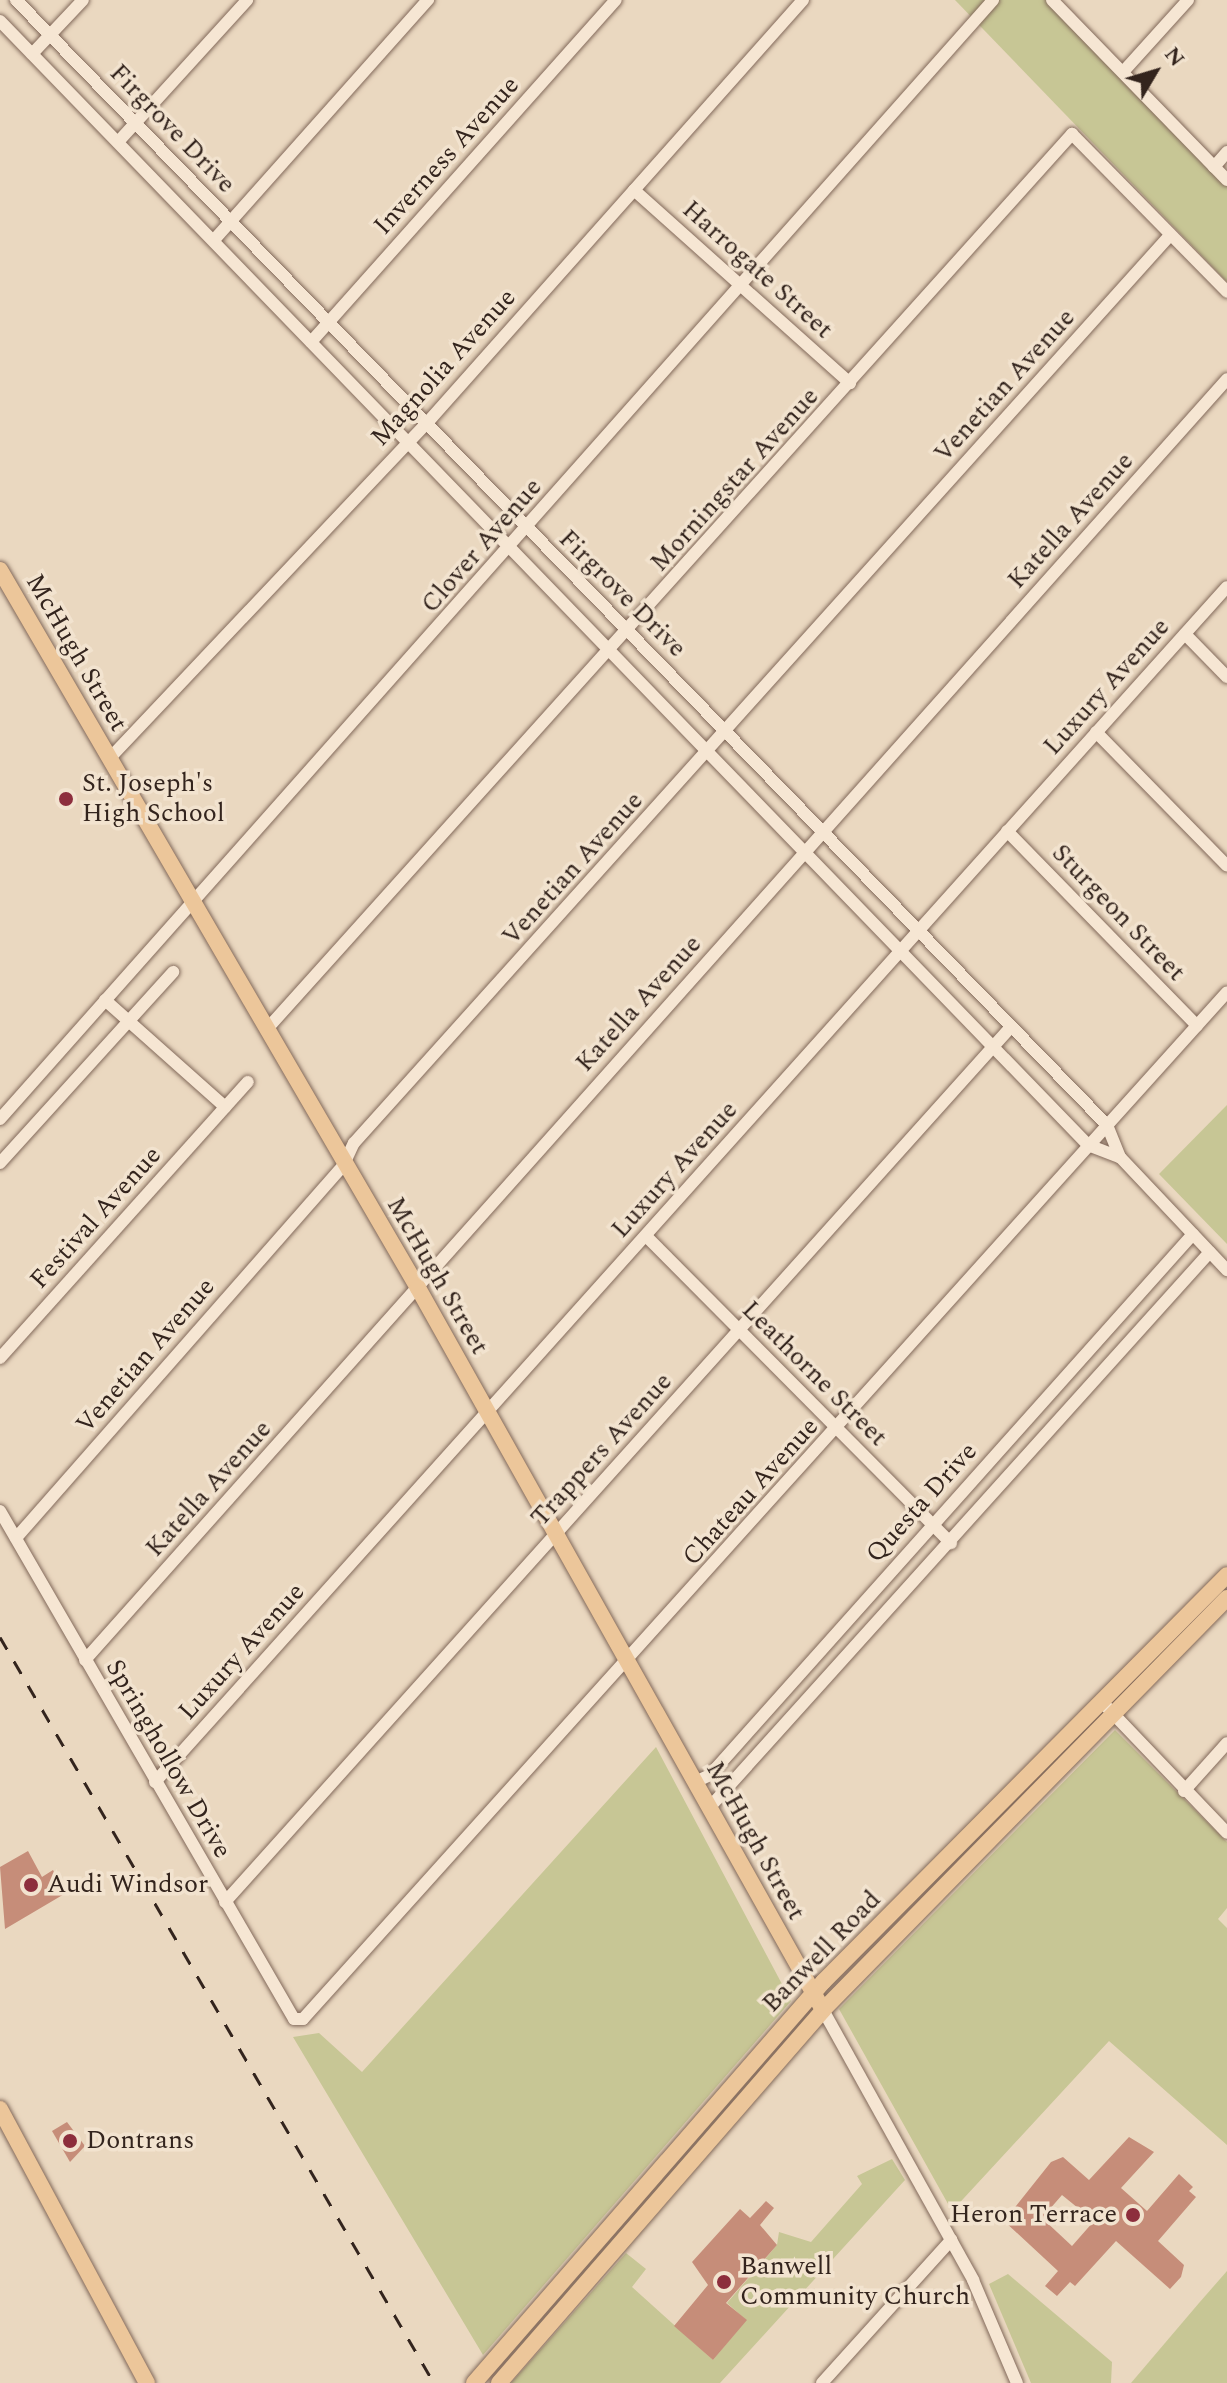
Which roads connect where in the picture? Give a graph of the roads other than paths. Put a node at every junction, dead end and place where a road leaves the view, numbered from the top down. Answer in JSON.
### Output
{"nodes":[{"id":1,"x":16,"y":0,"type":"edge"},
{"id":2,"x":83,"y":0,"type":"edge"},
{"id":3,"x":247,"y":0,"type":"edge"},
{"id":4,"x":428,"y":0,"type":"edge"},
{"id":5,"x":616,"y":0,"type":"edge"},
{"id":6,"x":803,"y":0,"type":"edge"},
{"id":7,"x":993,"y":0,"type":"edge"},
{"id":8,"x":1052,"y":0,"type":"edge"},
{"id":9,"x":1188,"y":0,"type":"edge"},
{"id":10,"x":0,"y":21,"type":"edge"},
{"id":11,"x":50,"y":36,"type":"junction"},
{"id":12,"x":32,"y":54,"type":"junction"},
{"id":13,"x":1123,"y":72,"type":"junction"},
{"id":14,"x":135,"y":124,"type":"junction"},
{"id":15,"x":118,"y":142,"type":"junction"},
{"id":16,"x":1227,"y":152,"type":"edge"},
{"id":17,"x":1214,"y":167,"type":"junction"},
{"id":18,"x":1227,"y":180,"type":"edge"},
{"id":19,"x":634,"y":190,"type":"junction"},
{"id":20,"x":231,"y":221,"type":"junction"},
{"id":21,"x":1170,"y":235,"type":"junction"},
{"id":22,"x":214,"y":240,"type":"junction"},
{"id":23,"x":740,"y":285,"type":"junction"},
{"id":24,"x":1227,"y":292,"type":"edge"},
{"id":25,"x":328,"y":323,"type":"junction"},
{"id":26,"x":311,"y":342,"type":"junction"},
{"id":27,"x":1227,"y":379,"type":"edge"},
{"id":28,"x":850,"y":383,"type":"junction"},
{"id":29,"x":427,"y":423,"type":"junction"},
{"id":30,"x":407,"y":442,"type":"junction"},
{"id":31,"x":527,"y":528,"type":"junction"},
{"id":32,"x":510,"y":548,"type":"junction"},
{"id":33,"x":0,"y":570,"type":"edge"},
{"id":34,"x":1227,"y":587,"type":"edge"},
{"id":35,"x":629,"y":632,"type":"junction"},
{"id":36,"x":1185,"y":634,"type":"junction"},
{"id":37,"x":610,"y":652,"type":"junction"},
{"id":38,"x":1227,"y":677,"type":"edge"},
{"id":39,"x":727,"y":732,"type":"junction"},
{"id":40,"x":1096,"y":732,"type":"junction"},
{"id":41,"x":709,"y":753,"type":"junction"},
{"id":42,"x":109,"y":759,"type":"junction"},
{"id":43,"x":1007,"y":831,"type":"junction"},
{"id":44,"x":823,"y":833,"type":"junction"},
{"id":45,"x":805,"y":853,"type":"junction"},
{"id":46,"x":1227,"y":866,"type":"edge"},
{"id":47,"x":192,"y":902,"type":"junction"},
{"id":48,"x":918,"y":932,"type":"junction"},
{"id":49,"x":901,"y":950,"type":"junction"},
{"id":50,"x":173,"y":972,"type":"dead end"},
{"id":51,"x":1227,"y":992,"type":"edge"},
{"id":52,"x":105,"y":1000,"type":"junction"},
{"id":53,"x":129,"y":1021,"type":"junction"},
{"id":54,"x":1197,"y":1026,"type":"junction"},
{"id":55,"x":1011,"y":1027,"type":"junction"},
{"id":56,"x":267,"y":1029,"type":"junction"},
{"id":57,"x":993,"y":1047,"type":"junction"},
{"id":58,"x":248,"y":1082,"type":"dead end"},
{"id":59,"x":225,"y":1107,"type":"junction"},
{"id":60,"x":0,"y":1119,"type":"edge"},
{"id":61,"x":1107,"y":1125,"type":"junction"},
{"id":62,"x":1088,"y":1145,"type":"junction"},
{"id":63,"x":1120,"y":1157,"type":"junction"},
{"id":64,"x":0,"y":1163,"type":"edge"},
{"id":65,"x":344,"y":1164,"type":"junction"},
{"id":66,"x":1193,"y":1234,"type":"junction"},
{"id":67,"x":646,"y":1236,"type":"junction"},
{"id":68,"x":1210,"y":1252,"type":"junction"},
{"id":69,"x":1227,"y":1270,"type":"edge"},
{"id":70,"x":418,"y":1288,"type":"junction"},
{"id":71,"x":739,"y":1330,"type":"junction"},
{"id":72,"x":0,"y":1358,"type":"edge"},
{"id":73,"x":1061,"y":1380,"type":"junction"},
{"id":74,"x":1079,"y":1398,"type":"junction"},
{"id":75,"x":487,"y":1412,"type":"junction"},
{"id":76,"x":838,"y":1429,"type":"junction"},
{"id":77,"x":0,"y":1511,"type":"edge"},
{"id":78,"x":932,"y":1524,"type":"junction"},
{"id":79,"x":556,"y":1534,"type":"junction"},
{"id":80,"x":16,"y":1538,"type":"junction"},
{"id":81,"x":951,"y":1543,"type":"junction"},
{"id":82,"x":1227,"y":1575,"type":"edge"},
{"id":83,"x":1227,"y":1598,"type":"edge"},
{"id":84,"x":816,"y":1656,"type":"junction"},
{"id":85,"x":85,"y":1660,"type":"junction"},
{"id":86,"x":627,"y":1661,"type":"junction"},
{"id":87,"x":834,"y":1673,"type":"junction"},
{"id":88,"x":1108,"y":1708,"type":"junction"},
{"id":89,"x":1227,"y":1743,"type":"edge"},
{"id":90,"x":155,"y":1782,"type":"junction"},
{"id":91,"x":695,"y":1782,"type":"junction"},
{"id":92,"x":1184,"y":1791,"type":"junction"},
{"id":93,"x":709,"y":1808,"type":"junction"},
{"id":94,"x":1227,"y":1833,"type":"edge"},
{"id":95,"x":225,"y":1902,"type":"junction"},
{"id":96,"x":813,"y":1993,"type":"junction"},
{"id":97,"x":823,"y":2010,"type":"junction"},
{"id":98,"x":303,"y":2019,"type":"joint"},
{"id":99,"x":0,"y":2109,"type":"edge"},
{"id":100,"x":951,"y":2240,"type":"junction"},
{"id":101,"x":147,"y":2383,"type":"edge"},
{"id":102,"x":474,"y":2383,"type":"edge"},
{"id":103,"x":499,"y":2383,"type":"edge"},
{"id":104,"x":822,"y":2383,"type":"edge"},
{"id":105,"x":1017,"y":2383,"type":"edge"}],
"edges":[{"from":1,"to":11,"type":"street","name":"Firgrove Drive"},
{"from":2,"to":11,"type":"street"},
{"from":3,"to":14,"type":"street"},
{"from":4,"to":20,"type":"street"},
{"from":5,"to":25,"type":"street","name":"Inverness Avenue"},
{"from":6,"to":19,"type":"street","name":"Magnolia Avenue"},
{"from":7,"to":23,"type":"street","name":"Clover Avenue"},
{"from":8,"to":13,"type":"street"},
{"from":9,"to":13,"type":"street"},
{"from":10,"to":12,"type":"street","name":"Firgrove Drive"},
{"from":11,"to":12,"type":"street"},
{"from":11,"to":14,"type":"street","name":"Firgrove Drive"},
{"from":12,"to":15,"type":"street","name":"Firgrove Drive"},
{"from":13,"to":17,"type":"street"},
{"from":14,"to":15,"type":"street"},
{"from":14,"to":20,"type":"street","name":"Firgrove Drive"},
{"from":15,"to":22,"type":"street","name":"Firgrove Drive"},
{"from":16,"to":17,"type":"street"},
{"from":17,"to":18,"type":"street"},
{"from":19,"to":23,"type":"street","name":"Harrogate Street"},
{"from":19,"to":29,"type":"street","name":"Magnolia Avenue"},
{"from":20,"to":22,"type":"street"},
{"from":20,"to":25,"type":"street","name":"Firgrove Drive"},
{"from":21,"to":24,"type":"street"},
{"from":21,"to":28,"type":"street","name":"Morningstar Avenue"},
{"from":21,"to":39,"type":"street","name":"Venetian Avenue"},
{"from":22,"to":26,"type":"street","name":"Firgrove Drive"},
{"from":23,"to":28,"type":"street","name":"Harrogate Street"},
{"from":23,"to":31,"type":"street","name":"Clover Avenue"},
{"from":25,"to":26,"type":"street","name":"Inverness Avenue"},
{"from":25,"to":29,"type":"street","name":"Firgrove Drive"},
{"from":26,"to":30,"type":"street","name":"Firgrove Drive"},
{"from":27,"to":44,"type":"street","name":"Katella Avenue"},
{"from":28,"to":35,"type":"street","name":"Morningstar Avenue"},
{"from":29,"to":30,"type":"street","name":"Magnolia Avenue"},
{"from":29,"to":31,"type":"street","name":"Firgrove Drive"},
{"from":30,"to":32,"type":"street","name":"Firgrove Drive"},
{"from":30,"to":42,"type":"street","name":"Magnolia Avenue"},
{"from":31,"to":32,"type":"street","name":"Clover Avenue"},
{"from":31,"to":35,"type":"street","name":"Firgrove Drive"},
{"from":32,"to":37,"type":"street","name":"Firgrove Drive"},
{"from":32,"to":47,"type":"street","name":"Clover Avenue"},
{"from":33,"to":42,"type":"main road","name":"McHugh Street"},
{"from":34,"to":36,"type":"street","name":"Luxury Avenue"},
{"from":35,"to":37,"type":"street","name":"Morningstar Avenue"},
{"from":35,"to":39,"type":"street","name":"Firgrove Drive"},
{"from":36,"to":38,"type":"street"},
{"from":36,"to":40,"type":"street","name":"Luxury Avenue"},
{"from":37,"to":41,"type":"street","name":"Firgrove Drive"},
{"from":37,"to":56,"type":"street","name":"Morningstar Avenue"},
{"from":39,"to":41,"type":"street","name":"Venetian Avenue"},
{"from":39,"to":44,"type":"street","name":"Firgrove Drive"},
{"from":40,"to":43,"type":"street","name":"Luxury Avenue"},
{"from":40,"to":46,"type":"street"},
{"from":41,"to":45,"type":"street","name":"Firgrove Drive"},
{"from":41,"to":65,"type":"street","name":"Venetian Avenue"},
{"from":42,"to":47,"type":"main road","name":"McHugh Street"},
{"from":43,"to":48,"type":"street","name":"Luxury Avenue"},
{"from":43,"to":54,"type":"street","name":"Sturgeon Street"},
{"from":44,"to":45,"type":"street","name":"Katella Avenue"},
{"from":44,"to":48,"type":"street","name":"Firgrove Drive"},
{"from":45,"to":49,"type":"street","name":"Firgrove Drive"},
{"from":45,"to":70,"type":"street","name":"Katella Avenue"},
{"from":47,"to":52,"type":"street","name":"Clover Avenue"},
{"from":47,"to":56,"type":"main road","name":"McHugh Street"},
{"from":48,"to":49,"type":"street","name":"Luxury Avenue"},
{"from":48,"to":55,"type":"street","name":"Firgrove Drive"},
{"from":49,"to":57,"type":"street","name":"Firgrove Drive"},
{"from":49,"to":67,"type":"street","name":"Luxury Avenue"},
{"from":50,"to":53,"type":"street"},
{"from":51,"to":54,"type":"street","name":"Chateau Avenue"},
{"from":52,"to":53,"type":"street"},
{"from":52,"to":60,"type":"street","name":"Clover Avenue"},
{"from":53,"to":59,"type":"street"},
{"from":53,"to":64,"type":"street"},
{"from":54,"to":61,"type":"street","name":"Chateau Avenue"},
{"from":55,"to":57,"type":"street","name":"Trappers Avenue"},
{"from":55,"to":61,"type":"street","name":"Firgrove Drive"},
{"from":56,"to":65,"type":"main road","name":"McHugh Street"},
{"from":57,"to":62,"type":"street","name":"Firgrove Drive"},
{"from":57,"to":71,"type":"street","name":"Trappers Avenue"},
{"from":58,"to":59,"type":"street","name":"Festival Avenue"},
{"from":59,"to":72,"type":"street","name":"Festival Avenue"},
{"from":61,"to":62,"type":"street","name":"Chateau Avenue"},
{"from":61,"to":63,"type":"street","name":"Firgrove Drive"},
{"from":62,"to":63,"type":"street","name":"Firgrove Drive"},
{"from":62,"to":76,"type":"street","name":"Chateau Avenue"},
{"from":63,"to":66,"type":"street","name":"Firgrove Drive"},
{"from":65,"to":70,"type":"main road","name":"McHugh Street"},
{"from":65,"to":80,"type":"street","name":"Venetian Avenue"},
{"from":66,"to":68,"type":"street","name":"Firgrove Drive"},
{"from":66,"to":73,"type":"street","name":"Questa Drive"},
{"from":67,"to":71,"type":"street","name":"Leathorne Street"},
{"from":67,"to":75,"type":"street","name":"Luxury Avenue"},
{"from":68,"to":69,"type":"street","name":"Firgrove Drive"},
{"from":68,"to":74,"type":"street","name":"Questa Drive"},
{"from":70,"to":75,"type":"main road","name":"McHugh Street"},
{"from":70,"to":85,"type":"street","name":"Katella Avenue"},
{"from":71,"to":76,"type":"street","name":"Leathorne Street"},
{"from":71,"to":79,"type":"street","name":"Trappers Avenue"},
{"from":73,"to":74,"type":"street"},
{"from":73,"to":78,"type":"street","name":"Questa Drive"},
{"from":74,"to":81,"type":"street","name":"Questa Drive"},
{"from":75,"to":79,"type":"main road","name":"McHugh Street"},
{"from":75,"to":90,"type":"street","name":"Luxury Avenue"},
{"from":76,"to":78,"type":"street","name":"Leathorne Street"},
{"from":76,"to":86,"type":"street","name":"Chateau Avenue"},
{"from":77,"to":80,"type":"street","name":"Springhollow Drive"},
{"from":78,"to":81,"type":"street","name":"Leathorne Street"},
{"from":78,"to":84,"type":"street","name":"Questa Drive"},
{"from":79,"to":86,"type":"main road","name":"McHugh Street"},
{"from":79,"to":95,"type":"street","name":"Trappers Avenue"},
{"from":80,"to":85,"type":"street","name":"Springhollow Drive"},
{"from":81,"to":87,"type":"street","name":"Questa Drive"},
{"from":82,"to":88,"type":"main road","name":"Banwell Road"},
{"from":83,"to":88,"type":"main road","name":"Banwell Road"},
{"from":84,"to":87,"type":"street"},
{"from":84,"to":91,"type":"street","name":"Questa Drive"},
{"from":85,"to":90,"type":"street","name":"Springhollow Drive"},
{"from":86,"to":91,"type":"main road","name":"McHugh Street"},
{"from":86,"to":98,"type":"street","name":"Chateau Avenue"},
{"from":87,"to":93,"type":"street","name":"Questa Drive"},
{"from":88,"to":92,"type":"street"},
{"from":88,"to":96,"type":"main road","name":"Banwell Road"},
{"from":88,"to":97,"type":"main road","name":"Banwell Road"},
{"from":89,"to":92,"type":"street"},
{"from":90,"to":95,"type":"street","name":"Springhollow Drive"},
{"from":91,"to":93,"type":"main road","name":"McHugh Street"},
{"from":92,"to":94,"type":"street"},
{"from":93,"to":96,"type":"main road","name":"McHugh Street"},
{"from":95,"to":98,"type":"street","name":"Springhollow Drive"},
{"from":96,"to":97,"type":"main road","name":"McHugh Street"},
{"from":96,"to":102,"type":"main road","name":"Banwell Road"},
{"from":97,"to":100,"type":"street"},
{"from":97,"to":103,"type":"main road","name":"Banwell Road"},
{"from":99,"to":101,"type":"main road"},
{"from":100,"to":104,"type":"street"},
{"from":100,"to":105,"type":"street"}]}
